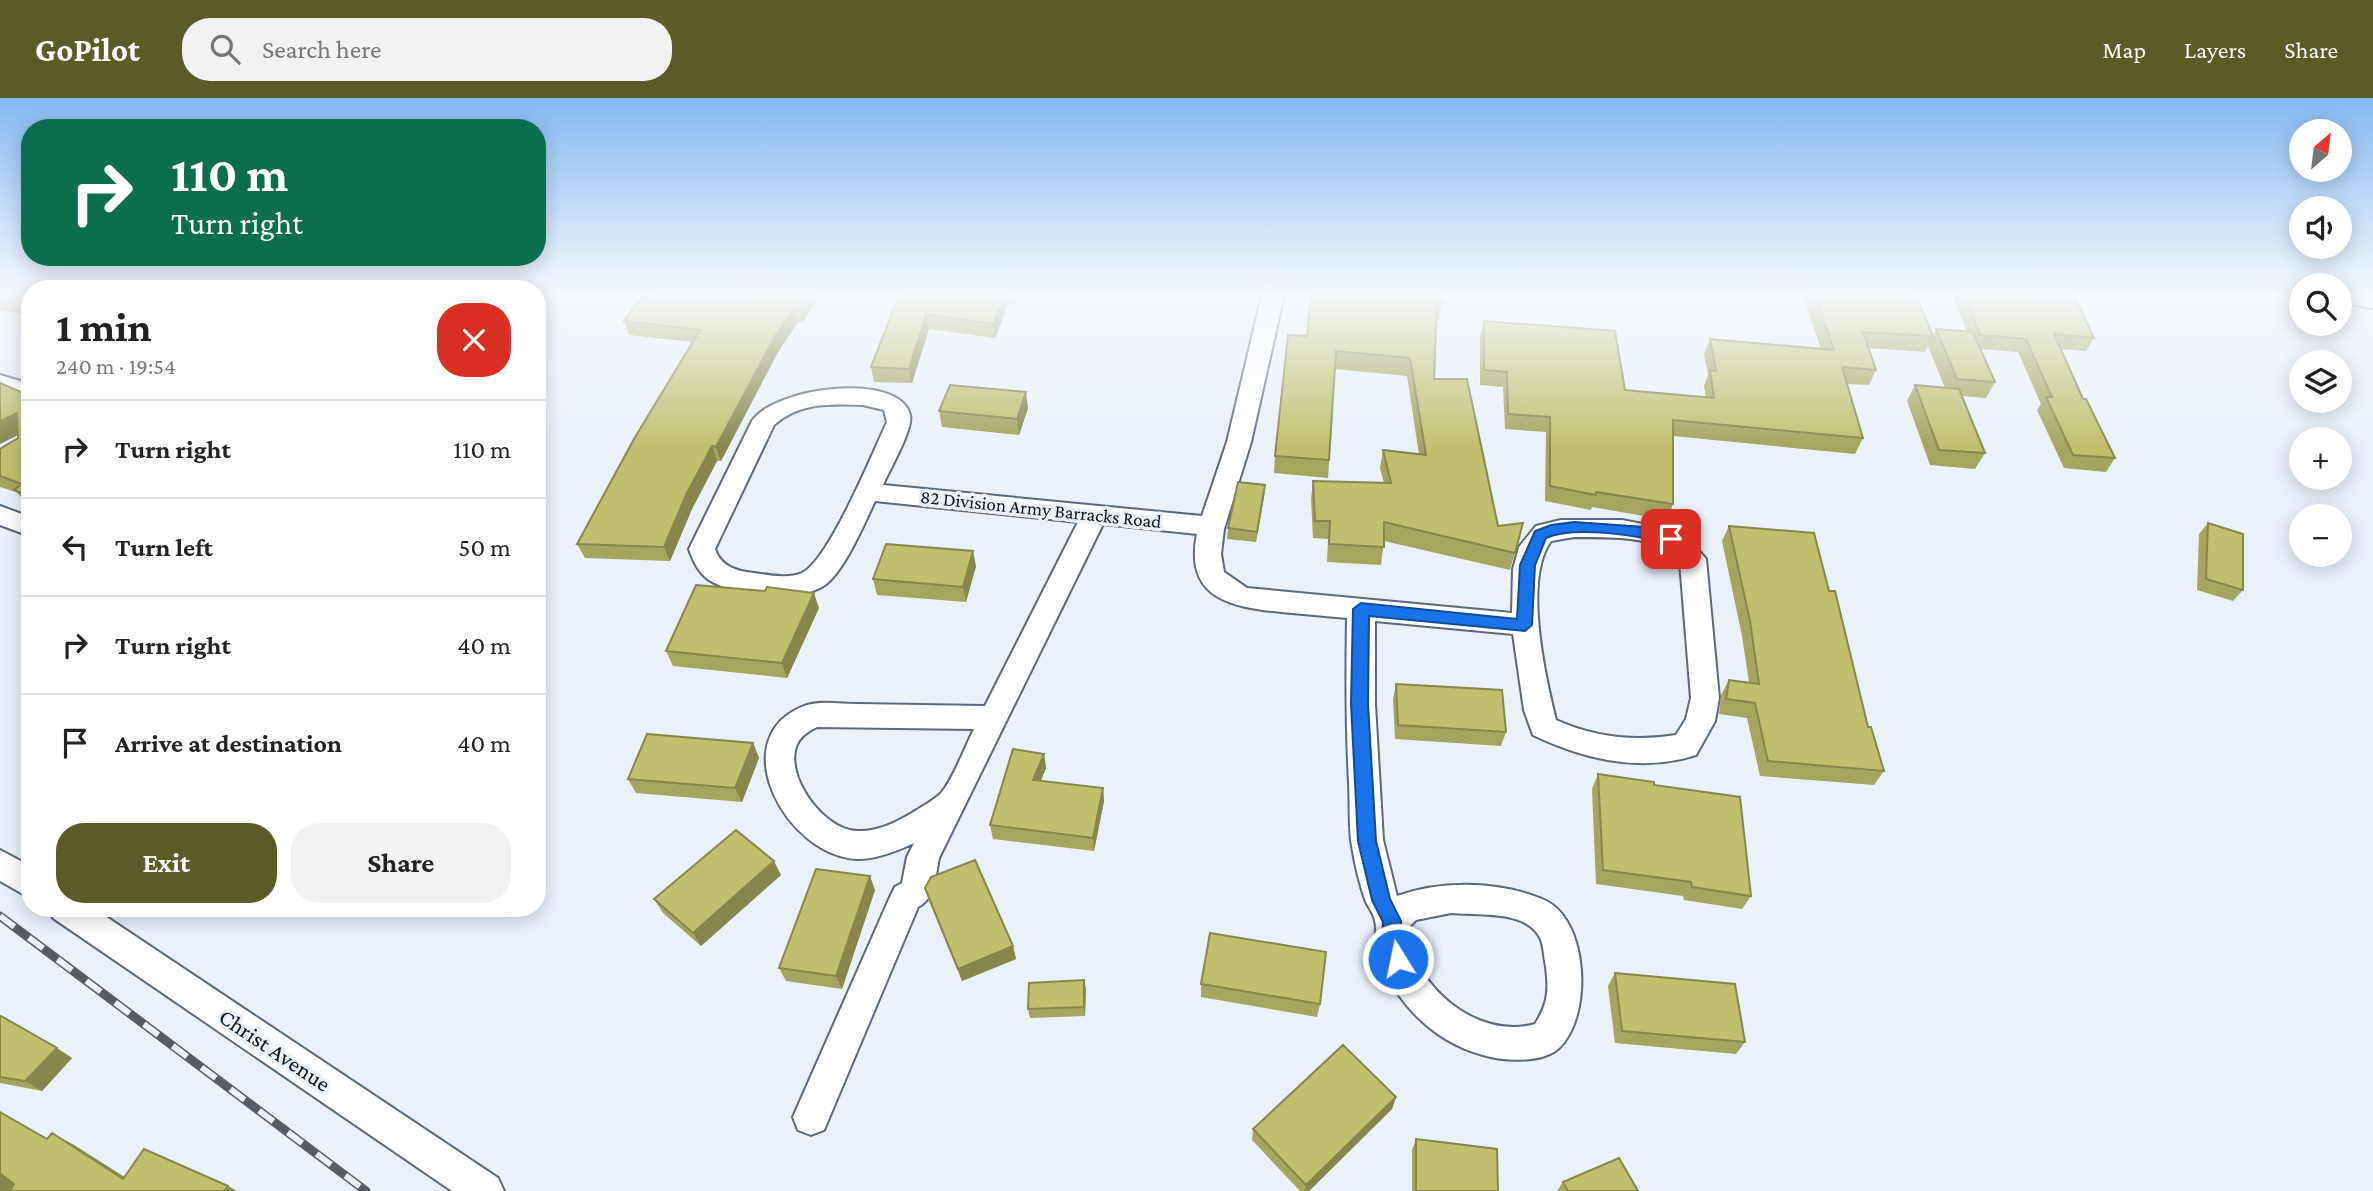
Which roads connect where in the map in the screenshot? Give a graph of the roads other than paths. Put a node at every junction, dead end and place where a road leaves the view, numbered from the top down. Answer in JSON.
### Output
{"nodes":[{"id":1,"x":1261,"y":346,"type":"edge"},
{"id":2,"x":0,"y":382,"type":"edge"},
{"id":3,"x":21,"y":389,"type":"edge"},
{"id":4,"x":868,"y":492,"type":"junction"},
{"id":5,"x":1096,"y":514,"type":"junction"},
{"id":6,"x":0,"y":515,"type":"edge"},
{"id":7,"x":21,"y":523,"type":"edge"},
{"id":8,"x":1213,"y":526,"type":"junction"},
{"id":9,"x":1361,"y":609,"type":"junction"},
{"id":10,"x":1525,"y":625,"type":"junction"},
{"id":11,"x":992,"y":718,"type":"junction"},
{"id":12,"x":953,"y":801,"type":"junction"},
{"id":13,"x":0,"y":864,"type":"edge"},
{"id":14,"x":21,"y":878,"type":"edge"},
{"id":15,"x":78,"y":917,"type":"edge"},
{"id":16,"x":1392,"y":921,"type":"junction"},
{"id":17,"x":811,"y":1117,"type":"dead end"},
{"id":18,"x":485,"y":1191,"type":"edge"}],
"edges":[{"from":1,"to":8,"type":"street"},
{"from":2,"to":3,"type":"street"},
{"from":4,"to":4,"type":"street"},
{"from":4,"to":5,"type":"street","name":"82 Division Army Barracks Road"},
{"from":5,"to":8,"type":"street","name":"82 Division Army Barracks Road"},
{"from":5,"to":11,"type":"street"},
{"from":6,"to":7,"type":"street"},
{"from":8,"to":9,"type":"street"},
{"from":9,"to":10,"type":"street"},
{"from":9,"to":16,"type":"street"},
{"from":10,"to":10,"type":"street"},
{"from":11,"to":12,"type":"street"},
{"from":11,"to":12,"type":"street"},
{"from":12,"to":17,"type":"street"},
{"from":13,"to":14,"type":"street"},
{"from":15,"to":18,"type":"street","name":"Christ Avenue"},
{"from":16,"to":16,"type":"street"}]}
